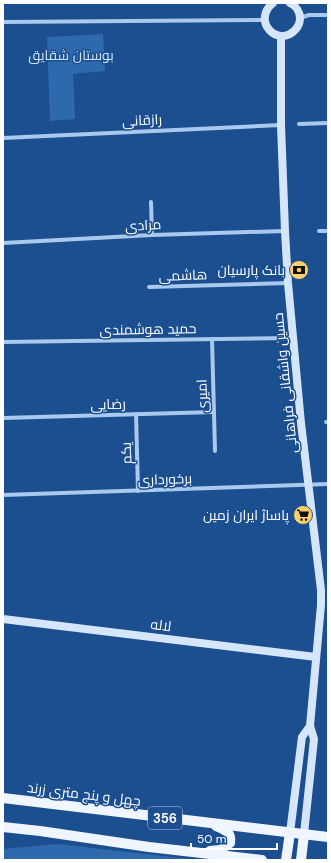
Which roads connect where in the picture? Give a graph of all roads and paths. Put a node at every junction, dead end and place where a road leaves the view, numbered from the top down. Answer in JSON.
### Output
{"nodes":[{"id":1,"x":273,"y":3,"type":"edge"},
{"id":2,"x":290,"y":3,"type":"edge"},
{"id":3,"x":328,"y":15,"type":"edge"},
{"id":4,"x":300,"y":18,"type":"junction"},
{"id":5,"x":265,"y":20,"type":"junction"},
{"id":6,"x":3,"y":22,"type":"edge"},
{"id":7,"x":281,"y":36,"type":"junction"},
{"id":8,"x":328,"y":123,"type":"edge"},
{"id":9,"x":299,"y":124,"type":"dead end"},
{"id":10,"x":281,"y":125,"type":"junction"},
{"id":11,"x":3,"y":138,"type":"edge"},
{"id":12,"x":150,"y":202,"type":"dead end"},
{"id":13,"x":285,"y":231,"type":"junction"},
{"id":14,"x":320,"y":231,"type":"dead end"},
{"id":15,"x":328,"y":231,"type":"edge"},
{"id":16,"x":152,"y":235,"type":"junction"},
{"id":17,"x":3,"y":244,"type":"edge"},
{"id":18,"x":288,"y":283,"type":"junction"},
{"id":19,"x":150,"y":287,"type":"dead end"},
{"id":20,"x":293,"y":338,"type":"junction"},
{"id":21,"x":212,"y":339,"type":"junction"},
{"id":22,"x":3,"y":342,"type":"edge"},
{"id":23,"x":214,"y":412,"type":"junction"},
{"id":24,"x":136,"y":414,"type":"junction"},
{"id":25,"x":3,"y":418,"type":"edge"},
{"id":26,"x":215,"y":451,"type":"dead end"},
{"id":27,"x":328,"y":484,"type":"edge"},
{"id":28,"x":309,"y":485,"type":"junction"},
{"id":29,"x":138,"y":491,"type":"junction"},
{"id":30,"x":3,"y":495,"type":"edge"},
{"id":31,"x":3,"y":619,"type":"edge"},
{"id":32,"x":316,"y":657,"type":"junction"},
{"id":33,"x":310,"y":726,"type":"junction"},
{"id":34,"x":3,"y":798,"type":"edge"},
{"id":35,"x":208,"y":823,"type":"junction"},
{"id":36,"x":3,"y":827,"type":"edge"},
{"id":37,"x":290,"y":833,"type":"junction"},
{"id":38,"x":304,"y":834,"type":"junction"},
{"id":39,"x":328,"y":837,"type":"edge"},
{"id":40,"x":196,"y":852,"type":"junction"},
{"id":41,"x":262,"y":860,"type":"edge"},
{"id":42,"x":286,"y":860,"type":"edge"},
{"id":43,"x":301,"y":860,"type":"edge"}],
"edges":[{"from":1,"to":5,"type":"street"},
{"from":2,"to":4,"type":"street"},
{"from":3,"to":4,"type":"street"},
{"from":4,"to":7,"type":"street"},
{"from":5,"to":6,"type":"street"},
{"from":5,"to":7,"type":"street"},
{"from":7,"to":10,"type":"street","name":"حسین واشقانی فراهانی"},
{"from":8,"to":9,"type":"street"},
{"from":10,"to":11,"type":"street","name":"رازقانی"},
{"from":10,"to":13,"type":"street","name":"حسین واشقانی فراهانی"},
{"from":12,"to":16,"type":"street"},
{"from":13,"to":16,"type":"street","name":"مرادی"},
{"from":13,"to":18,"type":"street","name":"حسین واشقانی فراهانی"},
{"from":14,"to":15,"type":"street"},
{"from":16,"to":17,"type":"street","name":"مرادی"},
{"from":18,"to":19,"type":"street","name":"هاشمی"},
{"from":18,"to":20,"type":"street","name":"حسین واشقانی فراهانی"},
{"from":20,"to":21,"type":"street","name":"حمید هوشمندی"},
{"from":20,"to":28,"type":"street","name":"حسین واشقانی فراهانی"},
{"from":21,"to":22,"type":"street","name":"حمید هوشمندی"},
{"from":21,"to":23,"type":"street","name":"امیری"},
{"from":23,"to":24,"type":"street","name":"رضایی"},
{"from":23,"to":26,"type":"street","name":"امیری"},
{"from":24,"to":25,"type":"street","name":"رضایی"},
{"from":24,"to":29,"type":"street","name":"یکم"},
{"from":27,"to":28,"type":"street","name":"برخورداری"},
{"from":28,"to":29,"type":"street","name":"برخورداری"},
{"from":28,"to":32,"type":"street","name":"حسین واشقانی فراهانی"},
{"from":29,"to":30,"type":"street","name":"برخورداری"},
{"from":31,"to":32,"type":"street","name":"لاله"},
{"from":32,"to":33,"type":"street","name":"حسین واشقانی فراهانی"},
{"from":33,"to":37,"type":"street","name":"حسین واشقانی فراهانی"},
{"from":33,"to":38,"type":"street","name":"حسین واشقانی فراهانی"},
{"from":34,"to":35,"type":"main road","name":"چهل و پنج متری زرند","number":"356"},
{"from":35,"to":37,"type":"main road","name":"چهل و پنج متری زرند","number":"356"},
{"from":35,"to":40,"type":"main road"},
{"from":36,"to":40,"type":"main road","number":"356"},
{"from":37,"to":38,"type":"main road","name":"چهل و پنج متری زرند","number":"356"},
{"from":37,"to":42,"type":"main road"},
{"from":38,"to":39,"type":"main road","name":"چهل و پنج متری زرند","number":"356"},
{"from":38,"to":43,"type":"main road"},
{"from":40,"to":41,"type":"main road","number":"356"}]}
